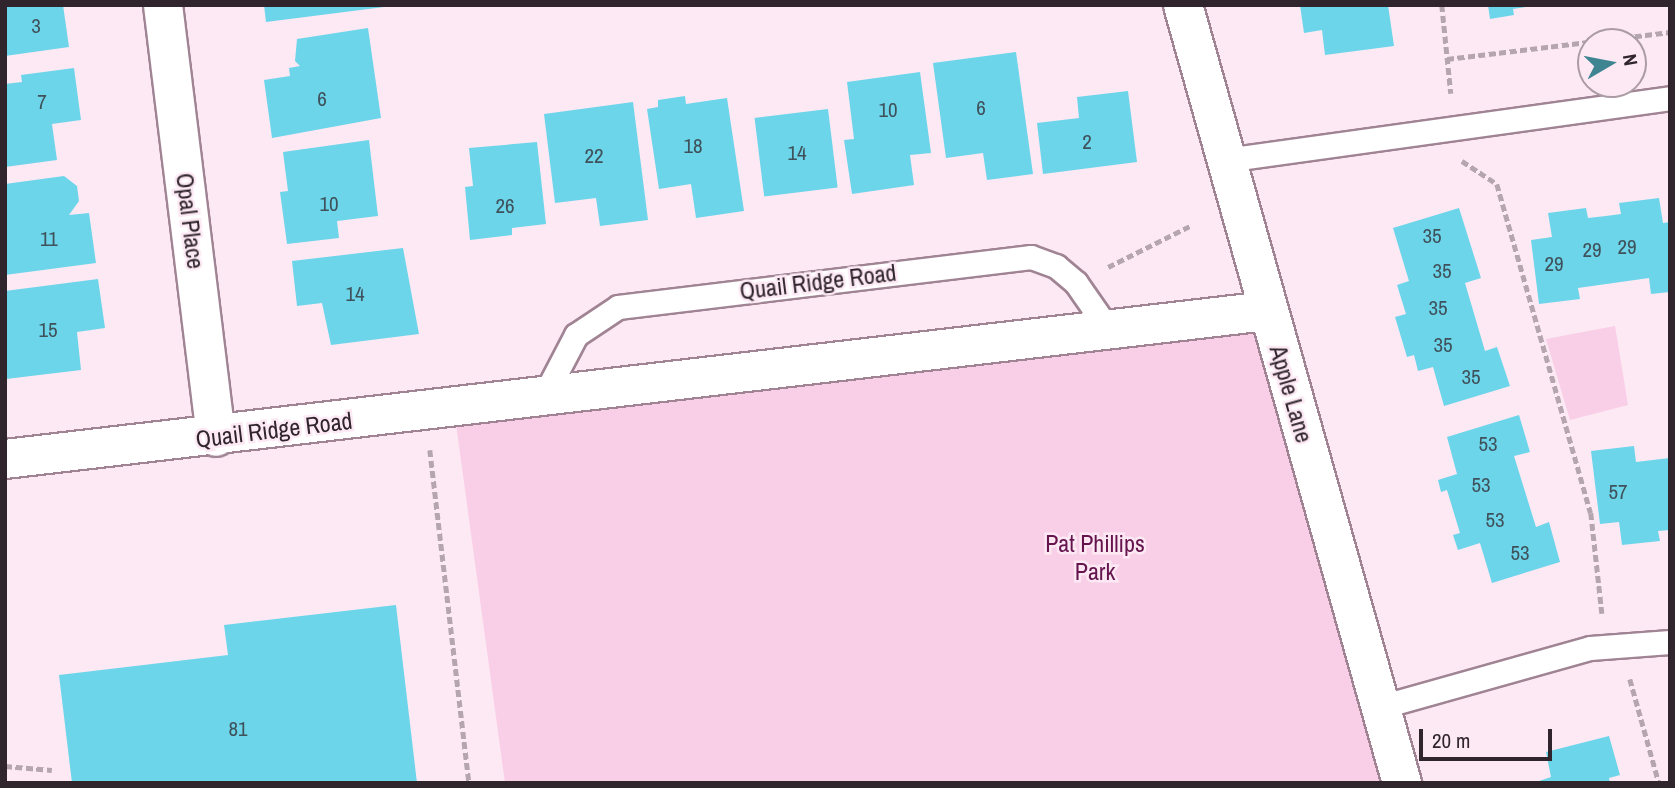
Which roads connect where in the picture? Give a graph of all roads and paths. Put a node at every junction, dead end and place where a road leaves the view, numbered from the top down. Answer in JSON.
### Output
{"nodes":[{"id":1,"x":163,"y":5,"type":"edge"},
{"id":2,"x":1183,"y":5,"type":"edge"},
{"id":3,"x":1670,"y":32,"type":"edge"},
{"id":4,"x":1447,"y":59,"type":"dead end"},
{"id":5,"x":1670,"y":98,"type":"edge"},
{"id":6,"x":1225,"y":160,"type":"junction"},
{"id":7,"x":1497,"y":184,"type":"dead end"},
{"id":8,"x":1192,"y":225,"type":"dead end"},
{"id":9,"x":1076,"y":283,"type":"junction"},
{"id":10,"x":1267,"y":310,"type":"junction"},
{"id":11,"x":1108,"y":329,"type":"junction"},
{"id":12,"x":543,"y":398,"type":"junction"},
{"id":13,"x":426,"y":412,"type":"junction"},
{"id":14,"x":216,"y":437,"type":"junction"},
{"id":15,"x":5,"y":459,"type":"edge"},
{"id":16,"x":1599,"y":574,"type":"dead end"},
{"id":17,"x":1670,"y":642,"type":"edge"},
{"id":18,"x":1621,"y":649,"type":"junction"},
{"id":19,"x":1380,"y":707,"type":"junction"},
{"id":20,"x":5,"y":766,"type":"edge"},
{"id":21,"x":51,"y":771,"type":"dead end"},
{"id":22,"x":469,"y":783,"type":"edge"},
{"id":23,"x":1402,"y":783,"type":"edge"},
{"id":24,"x":1659,"y":783,"type":"edge"}],
"edges":[{"from":1,"to":14,"type":"street","name":"Opal Place"},
{"from":2,"to":6,"type":"street","name":"Apple Lane"},
{"from":3,"to":4,"type":"path"},
{"from":5,"to":6,"type":"lane"},
{"from":6,"to":10,"type":"street","name":"Apple Lane"},
{"from":7,"to":16,"type":"path"},
{"from":8,"to":9,"type":"path"},
{"from":9,"to":11,"type":"lane","name":"Quail Ridge Road"},
{"from":9,"to":12,"type":"lane","name":"Quail Ridge Road"},
{"from":10,"to":11,"type":"street","name":"Quail Ridge Road"},
{"from":10,"to":19,"type":"street","name":"Apple Lane"},
{"from":11,"to":12,"type":"street","name":"Quail Ridge Road"},
{"from":12,"to":13,"type":"street","name":"Quail Ridge Road"},
{"from":13,"to":14,"type":"street","name":"Quail Ridge Road"},
{"from":13,"to":22,"type":"path"},
{"from":14,"to":15,"type":"street","name":"Quail Ridge Road"},
{"from":17,"to":18,"type":"lane"},
{"from":18,"to":19,"type":"lane"},
{"from":18,"to":24,"type":"path"},
{"from":19,"to":23,"type":"street","name":"Apple Lane"},
{"from":20,"to":21,"type":"path"}]}
